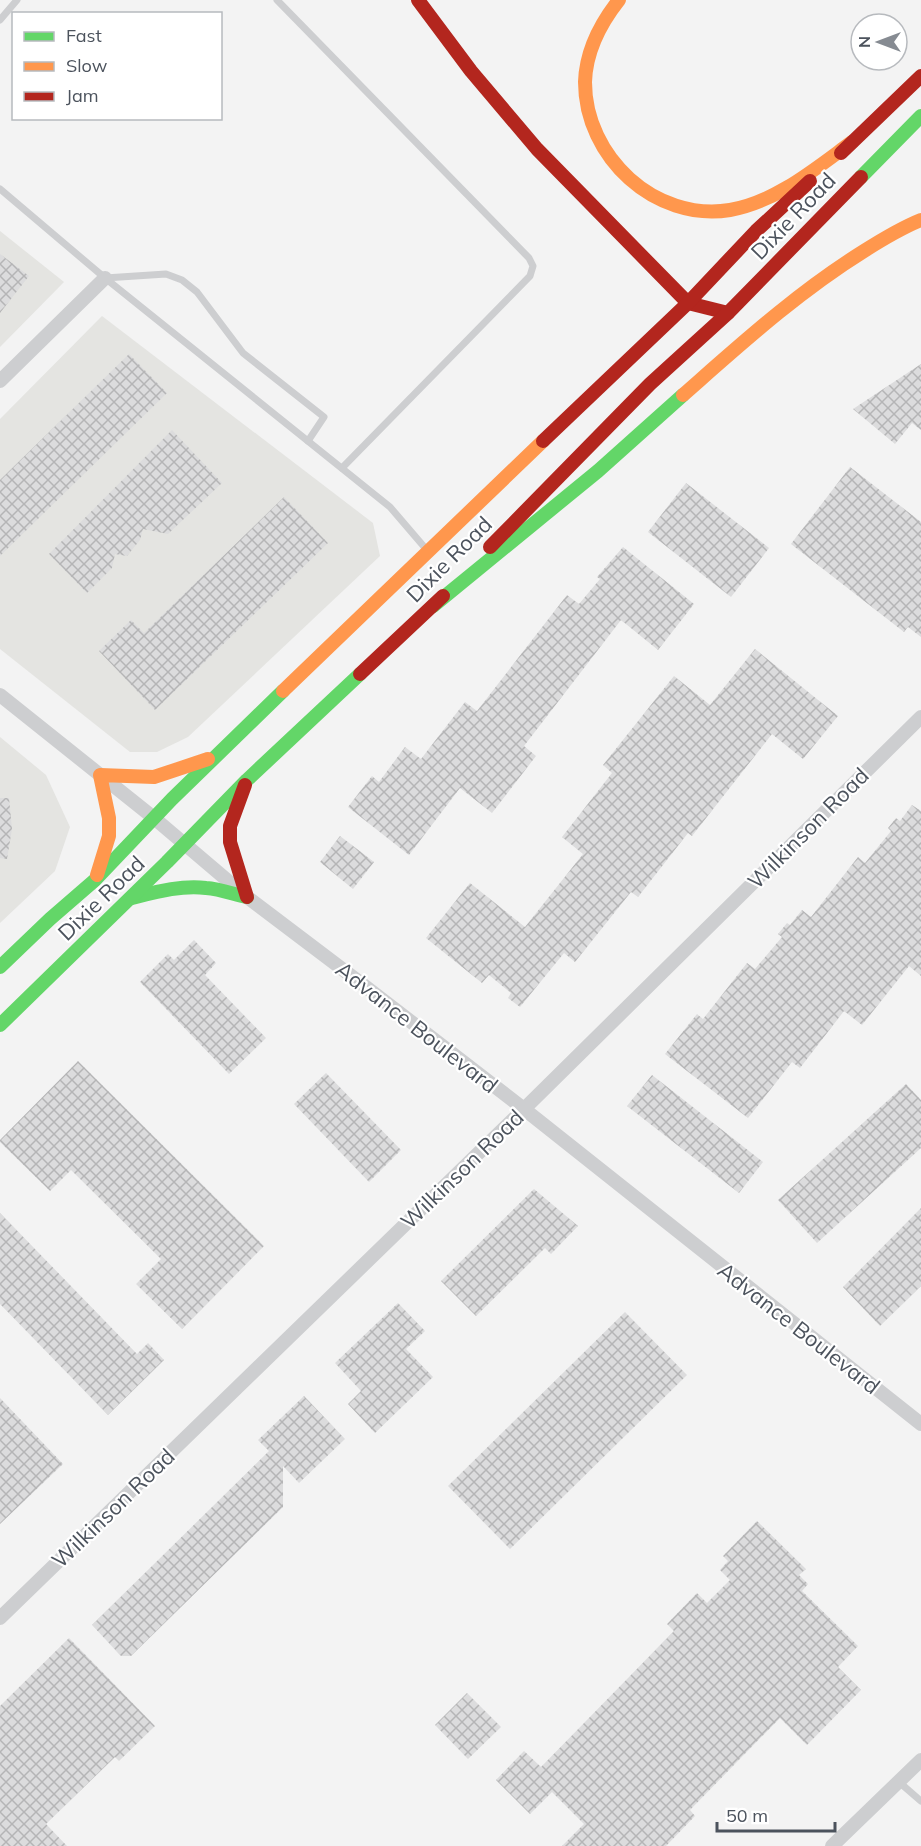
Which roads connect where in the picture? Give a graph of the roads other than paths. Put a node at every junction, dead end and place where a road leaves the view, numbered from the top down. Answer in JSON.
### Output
{"nodes":[{"id":1,"x":17,"y":0,"type":"edge"},
{"id":2,"x":277,"y":0,"type":"edge"},
{"id":3,"x":418,"y":0,"type":"edge"},
{"id":4,"x":619,"y":0,"type":"edge"},
{"id":5,"x":0,"y":20,"type":"edge"},
{"id":6,"x":921,"y":76,"type":"edge"},
{"id":7,"x":921,"y":116,"type":"edge"},
{"id":8,"x":852,"y":142,"type":"junction"},
{"id":9,"x":0,"y":189,"type":"edge"},
{"id":10,"x":921,"y":220,"type":"edge"},
{"id":11,"x":105,"y":278,"type":"junction"},
{"id":12,"x":688,"y":303,"type":"junction"},
{"id":13,"x":728,"y":313,"type":"junction"},
{"id":14,"x":0,"y":381,"type":"edge"},
{"id":15,"x":308,"y":441,"type":"junction"},
{"id":16,"x":342,"y":468,"type":"junction"},
{"id":17,"x":428,"y":551,"type":"junction"},
{"id":18,"x":433,"y":606,"type":"junction"},
{"id":19,"x":0,"y":695,"type":"edge"},
{"id":20,"x":921,"y":717,"type":"edge"},
{"id":21,"x":219,"y":754,"type":"junction"},
{"id":22,"x":100,"y":775,"type":"junction"},
{"id":23,"x":247,"y":780,"type":"junction"},
{"id":24,"x":154,"y":818,"type":"junction"},
{"id":25,"x":185,"y":843,"type":"junction"},
{"id":26,"x":95,"y":880,"type":"junction"},
{"id":27,"x":247,"y":897,"type":"junction"},
{"id":28,"x":130,"y":899,"type":"junction"},
{"id":29,"x":0,"y":967,"type":"edge"},
{"id":30,"x":0,"y":1025,"type":"edge"},
{"id":31,"x":524,"y":1109,"type":"junction"},
{"id":32,"x":921,"y":1424,"type":"edge"},
{"id":33,"x":0,"y":1618,"type":"edge"},
{"id":34,"x":921,"y":1760,"type":"edge"},
{"id":35,"x":898,"y":1782,"type":"junction"},
{"id":36,"x":921,"y":1801,"type":"edge"},
{"id":37,"x":832,"y":1846,"type":"edge"}],
"edges":[{"from":1,"to":5,"type":"lane"},
{"from":2,"to":16,"type":"lane"},
{"from":3,"to":12,"type":"main road"},
{"from":4,"to":8,"type":"main road"},
{"from":6,"to":8,"type":"main road","name":"Dixie Road"},
{"from":7,"to":13,"type":"main road","name":"Dixie Road"},
{"from":8,"to":12,"type":"main road","name":"Dixie Road"},
{"from":9,"to":11,"type":"lane"},
{"from":10,"to":18,"type":"main road"},
{"from":11,"to":14,"type":"street"},
{"from":11,"to":15,"type":"lane"},
{"from":11,"to":15,"type":"lane"},
{"from":12,"to":13,"type":"main road"},
{"from":12,"to":17,"type":"main road","name":"Dixie Road"},
{"from":13,"to":18,"type":"main road","name":"Dixie Road"},
{"from":15,"to":16,"type":"lane"},
{"from":16,"to":17,"type":"lane"},
{"from":17,"to":21,"type":"main road","name":"Dixie Road"},
{"from":18,"to":23,"type":"main road","name":"Dixie Road"},
{"from":19,"to":22,"type":"street","name":"Advance Boulevard"},
{"from":20,"to":31,"type":"street","name":"Wilkinson Road"},
{"from":21,"to":22,"type":"main road"},
{"from":21,"to":24,"type":"main road","name":"Dixie Road"},
{"from":22,"to":24,"type":"street","name":"Advance Boulevard"},
{"from":22,"to":26,"type":"main road"},
{"from":23,"to":25,"type":"main road","name":"Dixie Road"},
{"from":23,"to":27,"type":"main road"},
{"from":24,"to":25,"type":"street","name":"Advance Boulevard"},
{"from":24,"to":26,"type":"main road","name":"Dixie Road"},
{"from":25,"to":27,"type":"street","name":"Advance Boulevard"},
{"from":25,"to":28,"type":"main road","name":"Dixie Road"},
{"from":26,"to":29,"type":"main road","name":"Dixie Road"},
{"from":27,"to":28,"type":"main road"},
{"from":27,"to":31,"type":"street","name":"Advance Boulevard"},
{"from":28,"to":30,"type":"main road","name":"Dixie Road"},
{"from":31,"to":32,"type":"street","name":"Advance Boulevard"},
{"from":31,"to":33,"type":"street","name":"Wilkinson Road"},
{"from":34,"to":35,"type":"street"},
{"from":35,"to":36,"type":"lane"},
{"from":35,"to":37,"type":"street"}]}
